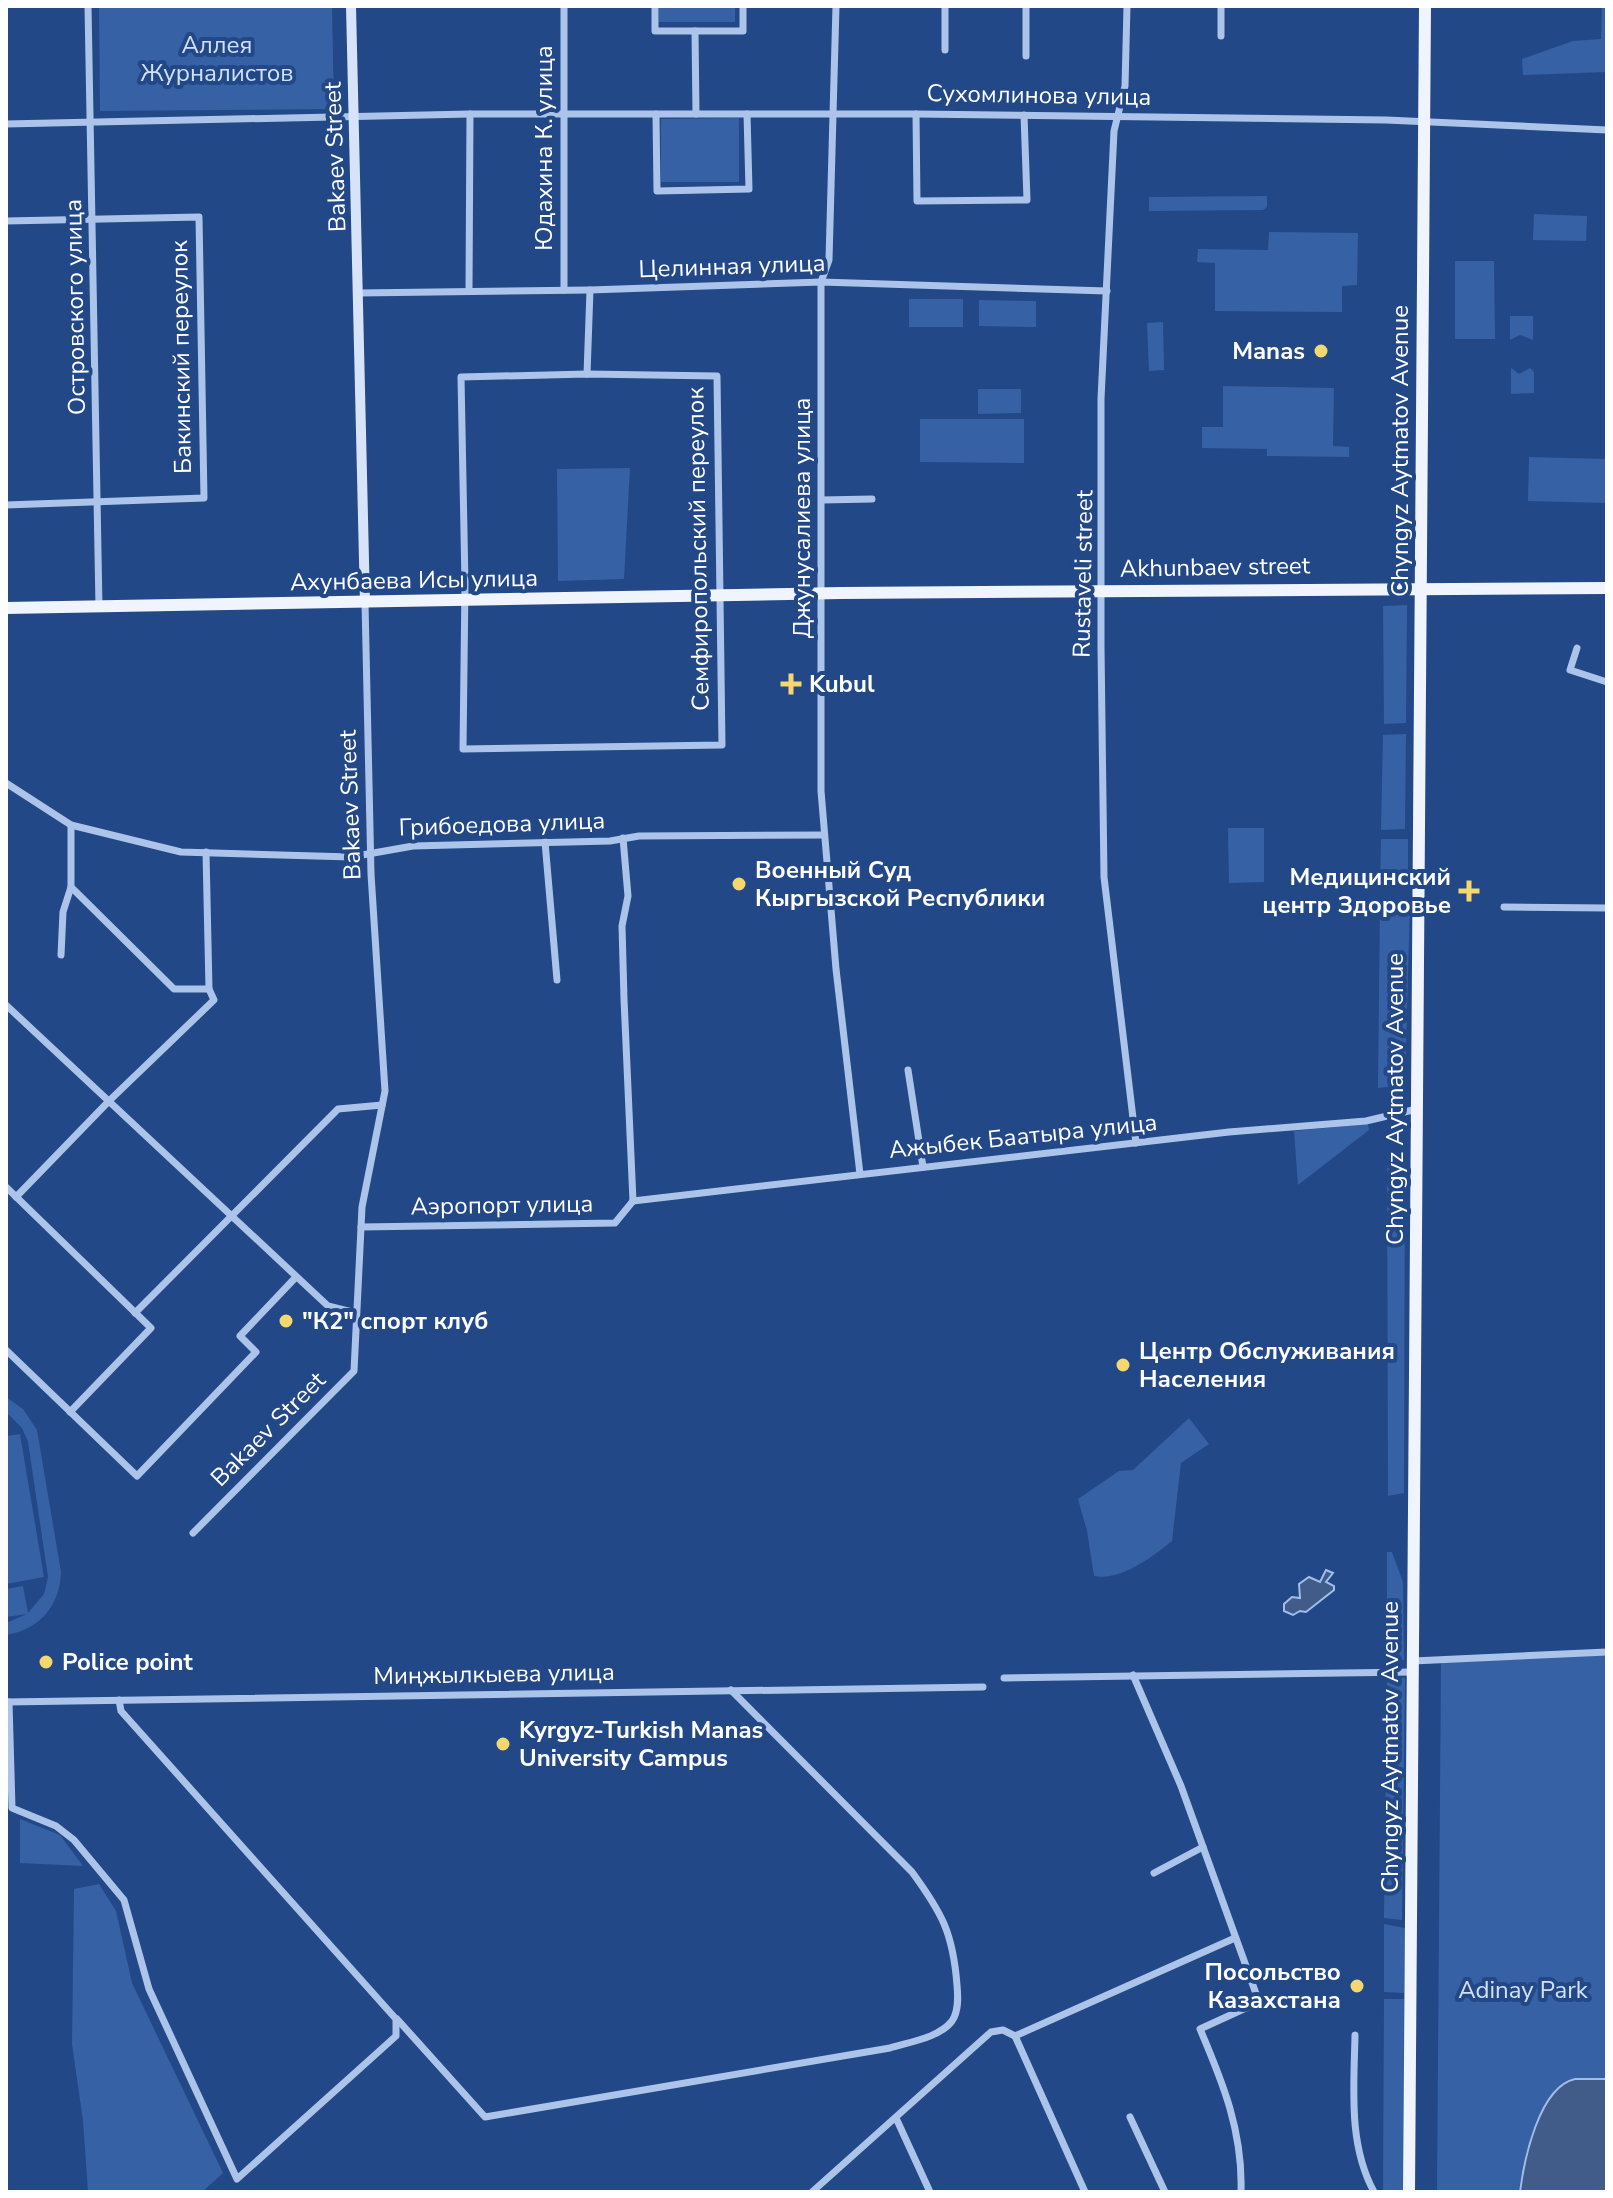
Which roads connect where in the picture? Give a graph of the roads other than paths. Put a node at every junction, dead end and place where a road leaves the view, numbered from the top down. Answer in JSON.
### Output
{"nodes":[{"id":1,"x":88,"y":6,"type":"edge"},
{"id":2,"x":351,"y":6,"type":"edge"},
{"id":3,"x":564,"y":6,"type":"edge"},
{"id":4,"x":655,"y":6,"type":"edge"},
{"id":5,"x":743,"y":6,"type":"edge"},
{"id":6,"x":836,"y":6,"type":"edge"},
{"id":7,"x":945,"y":6,"type":"edge"},
{"id":8,"x":1026,"y":6,"type":"edge"},
{"id":9,"x":1127,"y":6,"type":"edge"},
{"id":10,"x":1221,"y":6,"type":"edge"},
{"id":11,"x":1425,"y":6,"type":"edge"},
{"id":12,"x":695,"y":31,"type":"junction"},
{"id":13,"x":1221,"y":36,"type":"dead end"},
{"id":14,"x":945,"y":50,"type":"dead end"},
{"id":15,"x":1026,"y":56,"type":"dead end"},
{"id":16,"x":470,"y":114,"type":"junction"},
{"id":17,"x":565,"y":114,"type":"junction"},
{"id":18,"x":656,"y":114,"type":"junction"},
{"id":19,"x":696,"y":114,"type":"junction"},
{"id":20,"x":747,"y":114,"type":"junction"},
{"id":21,"x":832,"y":114,"type":"junction"},
{"id":22,"x":916,"y":114,"type":"junction"},
{"id":23,"x":1024,"y":115,"type":"junction"},
{"id":24,"x":354,"y":116,"type":"junction"},
{"id":25,"x":1118,"y":116,"type":"junction"},
{"id":26,"x":92,"y":121,"type":"junction"},
{"id":27,"x":1424,"y":121,"type":"junction"},
{"id":28,"x":6,"y":124,"type":"edge"},
{"id":29,"x":1607,"y":130,"type":"edge"},
{"id":30,"x":94,"y":219,"type":"junction"},
{"id":31,"x":6,"y":221,"type":"edge"},
{"id":32,"x":821,"y":282,"type":"junction"},
{"id":33,"x":469,"y":290,"type":"junction"},
{"id":34,"x":564,"y":290,"type":"junction"},
{"id":35,"x":590,"y":290,"type":"junction"},
{"id":36,"x":1107,"y":291,"type":"junction"},
{"id":37,"x":359,"y":293,"type":"junction"},
{"id":38,"x":587,"y":374,"type":"junction"},
{"id":39,"x":872,"y":499,"type":"dead end"},
{"id":40,"x":822,"y":500,"type":"junction"},
{"id":41,"x":98,"y":502,"type":"junction"},
{"id":42,"x":6,"y":505,"type":"edge"},
{"id":43,"x":1421,"y":587,"type":"junction"},
{"id":44,"x":1607,"y":588,"type":"edge"},
{"id":45,"x":1104,"y":590,"type":"junction"},
{"id":46,"x":823,"y":593,"type":"junction"},
{"id":47,"x":721,"y":596,"type":"junction"},
{"id":48,"x":465,"y":601,"type":"junction"},
{"id":49,"x":365,"y":603,"type":"junction"},
{"id":50,"x":99,"y":607,"type":"junction"},
{"id":51,"x":6,"y":608,"type":"edge"},
{"id":52,"x":1577,"y":648,"type":"dead end"},
{"id":53,"x":1607,"y":682,"type":"edge"},
{"id":54,"x":6,"y":783,"type":"edge"},
{"id":55,"x":71,"y":825,"type":"junction"},
{"id":56,"x":823,"y":835,"type":"junction"},
{"id":57,"x":623,"y":838,"type":"junction"},
{"id":58,"x":545,"y":842,"type":"junction"},
{"id":59,"x":206,"y":852,"type":"junction"},
{"id":60,"x":372,"y":853,"type":"junction"},
{"id":61,"x":71,"y":887,"type":"junction"},
{"id":62,"x":1504,"y":907,"type":"dead end"},
{"id":63,"x":1607,"y":908,"type":"edge"},
{"id":64,"x":61,"y":955,"type":"dead end"},
{"id":65,"x":557,"y":980,"type":"dead end"},
{"id":66,"x":209,"y":989,"type":"junction"},
{"id":67,"x":6,"y":1005,"type":"edge"},
{"id":68,"x":908,"y":1070,"type":"dead end"},
{"id":69,"x":110,"y":1100,"type":"junction"},
{"id":70,"x":382,"y":1105,"type":"junction"},
{"id":71,"x":1417,"y":1109,"type":"junction"},
{"id":72,"x":1136,"y":1143,"type":"junction"},
{"id":73,"x":923,"y":1167,"type":"junction"},
{"id":74,"x":860,"y":1174,"type":"junction"},
{"id":75,"x":6,"y":1187,"type":"edge"},
{"id":76,"x":16,"y":1197,"type":"junction"},
{"id":77,"x":633,"y":1201,"type":"junction"},
{"id":78,"x":234,"y":1216,"type":"junction"},
{"id":79,"x":361,"y":1227,"type":"junction"},
{"id":80,"x":296,"y":1277,"type":"junction"},
{"id":81,"x":135,"y":1313,"type":"junction"},
{"id":82,"x":356,"y":1313,"type":"junction"},
{"id":83,"x":6,"y":1350,"type":"edge"},
{"id":84,"x":70,"y":1412,"type":"junction"},
{"id":85,"x":193,"y":1533,"type":"dead end"},
{"id":86,"x":1607,"y":1652,"type":"edge"},
{"id":87,"x":1413,"y":1667,"type":"junction"},
{"id":88,"x":1133,"y":1675,"type":"junction"},
{"id":89,"x":1004,"y":1678,"type":"dead end"},
{"id":90,"x":983,"y":1687,"type":"dead end"},
{"id":91,"x":731,"y":1690,"type":"junction"},
{"id":92,"x":119,"y":1700,"type":"junction"},
{"id":93,"x":8,"y":1702,"type":"edge"},
{"id":94,"x":1203,"y":1847,"type":"junction"},
{"id":95,"x":1154,"y":1873,"type":"dead end"},
{"id":96,"x":1235,"y":1938,"type":"junction"},
{"id":97,"x":389,"y":2010,"type":"junction"},
{"id":98,"x":1355,"y":2035,"type":"dead end"},
{"id":99,"x":1015,"y":2036,"type":"junction"},
{"id":100,"x":1130,"y":2117,"type":"dead end"},
{"id":101,"x":896,"y":2118,"type":"junction"},
{"id":102,"x":812,"y":2192,"type":"edge"},
{"id":103,"x":930,"y":2192,"type":"edge"},
{"id":104,"x":1085,"y":2192,"type":"edge"},
{"id":105,"x":1165,"y":2192,"type":"edge"},
{"id":106,"x":1241,"y":2192,"type":"edge"},
{"id":107,"x":1374,"y":2192,"type":"edge"},
{"id":108,"x":1409,"y":2192,"type":"edge"}],
"edges":[{"from":1,"to":26,"type":"street","name":"Островского улица"},
{"from":2,"to":24,"type":"main road","name":"Bakaev Street"},
{"from":3,"to":17,"type":"street","name":"Юдахина К. улица"},
{"from":4,"to":12,"type":"street"},
{"from":5,"to":12,"type":"street"},
{"from":6,"to":21,"type":"street","name":"Джунусалиева улица"},
{"from":7,"to":14,"type":"street"},
{"from":8,"to":15,"type":"street"},
{"from":9,"to":25,"type":"street","name":"Rustaveli street"},
{"from":10,"to":13,"type":"street"},
{"from":11,"to":27,"type":"main road","name":"Chyngyz Aytmatov Avenue"},
{"from":12,"to":19,"type":"street"},
{"from":16,"to":17,"type":"street","name":"Сухомлинова улица"},
{"from":16,"to":24,"type":"street","name":"Сухомлинова улица"},
{"from":16,"to":33,"type":"street"},
{"from":17,"to":18,"type":"street","name":"Сухомлинова улица"},
{"from":17,"to":34,"type":"street","name":"Юдахина К. улица"},
{"from":18,"to":19,"type":"street","name":"Сухомлинова улица"},
{"from":18,"to":20,"type":"street"},
{"from":19,"to":20,"type":"street","name":"Сухомлинова улица"},
{"from":20,"to":21,"type":"street","name":"Сухомлинова улица"},
{"from":21,"to":22,"type":"street","name":"Сухомлинова улица"},
{"from":21,"to":32,"type":"street","name":"Джунусалиева улица"},
{"from":22,"to":23,"type":"street","name":"Сухомлинова улица"},
{"from":22,"to":23,"type":"street"},
{"from":23,"to":25,"type":"street","name":"Сухомлинова улица"},
{"from":24,"to":26,"type":"street","name":"Сухомлинова улица"},
{"from":24,"to":37,"type":"main road","name":"Bakaev Street"},
{"from":25,"to":27,"type":"street","name":"Сухомлинова улица"},
{"from":25,"to":36,"type":"street","name":"Rustaveli street"},
{"from":26,"to":28,"type":"street","name":"Сухомлинова улица"},
{"from":26,"to":30,"type":"street","name":"Островского улица"},
{"from":27,"to":29,"type":"street","name":"Сухомлинова улица"},
{"from":27,"to":43,"type":"main road","name":"Chyngyz Aytmatov Avenue"},
{"from":30,"to":31,"type":"street"},
{"from":30,"to":41,"type":"street","name":"Островского улица"},
{"from":30,"to":41,"type":"street","name":"Бакинский переулок"},
{"from":32,"to":35,"type":"street","name":"Целинная улица"},
{"from":32,"to":36,"type":"street","name":"Целинная улица"},
{"from":32,"to":40,"type":"street","name":"Джунусалиева улица"},
{"from":33,"to":34,"type":"street","name":"Целинная улица"},
{"from":33,"to":37,"type":"street","name":"Целинная улица"},
{"from":34,"to":35,"type":"street","name":"Целинная улица"},
{"from":35,"to":38,"type":"street"},
{"from":36,"to":45,"type":"street","name":"Rustaveli street"},
{"from":37,"to":49,"type":"main road","name":"Bakaev Street"},
{"from":38,"to":47,"type":"street","name":"Семфиропольский переулок"},
{"from":38,"to":48,"type":"street","name":"Семфиропольский переулок"},
{"from":39,"to":40,"type":"street"},
{"from":40,"to":46,"type":"street","name":"Джунусалиева улица"},
{"from":41,"to":42,"type":"street","name":"Бакинский переулок"},
{"from":41,"to":50,"type":"street","name":"Островского улица"},
{"from":43,"to":44,"type":"main road","name":"Akhunbaev street"},
{"from":43,"to":45,"type":"main road","name":"Akhunbaev street"},
{"from":43,"to":71,"type":"main road","name":"Chyngyz Aytmatov Avenue"},
{"from":45,"to":46,"type":"main road","name":"Akhunbaev street"},
{"from":45,"to":72,"type":"street","name":"Rustaveli street"},
{"from":46,"to":47,"type":"main road","name":"Ахунбаева Исы улица"},
{"from":46,"to":56,"type":"street","name":"Джунусалиева улица"},
{"from":47,"to":48,"type":"main road","name":"Ахунбаева Исы улица"},
{"from":47,"to":48,"type":"street","name":"Семфиропольский переулок"},
{"from":48,"to":49,"type":"main road","name":"Ахунбаева Исы улица"},
{"from":49,"to":50,"type":"main road","name":"Ахунбаева Исы улица"},
{"from":49,"to":60,"type":"street","name":"Bakaev Street"},
{"from":50,"to":51,"type":"main road","name":"Ахунбаева Исы улица"},
{"from":52,"to":53,"type":"street"},
{"from":54,"to":55,"type":"street","name":"Грибоедова улица"},
{"from":55,"to":59,"type":"street","name":"Грибоедова улица"},
{"from":55,"to":61,"type":"street"},
{"from":56,"to":57,"type":"street","name":"Грибоедова улица"},
{"from":56,"to":74,"type":"street","name":"Джунусалиева улица"},
{"from":57,"to":58,"type":"street","name":"Грибоедова улица"},
{"from":57,"to":77,"type":"street"},
{"from":58,"to":60,"type":"street","name":"Грибоедова улица"},
{"from":58,"to":65,"type":"street"},
{"from":59,"to":60,"type":"street","name":"Грибоедова улица"},
{"from":59,"to":66,"type":"street"},
{"from":60,"to":70,"type":"street","name":"Bakaev Street"},
{"from":61,"to":64,"type":"street"},
{"from":61,"to":66,"type":"street"},
{"from":62,"to":63,"type":"street"},
{"from":66,"to":69,"type":"street"},
{"from":67,"to":69,"type":"street"},
{"from":68,"to":73,"type":"street"},
{"from":69,"to":76,"type":"street"},
{"from":69,"to":78,"type":"street"},
{"from":70,"to":78,"type":"street"},
{"from":70,"to":79,"type":"street","name":"Bakaev Street"},
{"from":71,"to":72,"type":"street","name":"Ажыбек Баатыра улица"},
{"from":71,"to":87,"type":"main road","name":"Chyngyz Aytmatov Avenue"},
{"from":72,"to":73,"type":"street","name":"Ажыбек Баатыра улица"},
{"from":73,"to":74,"type":"street","name":"Ажыбек Баатыра улица"},
{"from":74,"to":77,"type":"street","name":"Ажыбек Баатыра улица"},
{"from":75,"to":76,"type":"street"},
{"from":76,"to":81,"type":"street"},
{"from":77,"to":79,"type":"street","name":"Аэропорт улица"},
{"from":78,"to":80,"type":"street"},
{"from":78,"to":81,"type":"street"},
{"from":79,"to":82,"type":"street","name":"Bakaev Street"},
{"from":80,"to":82,"type":"street"},
{"from":80,"to":84,"type":"street"},
{"from":81,"to":84,"type":"street"},
{"from":82,"to":85,"type":"street","name":"Bakaev Street"},
{"from":83,"to":84,"type":"street"},
{"from":86,"to":87,"type":"street"},
{"from":87,"to":88,"type":"street"},
{"from":87,"to":108,"type":"main road","name":"Chyngyz Aytmatov Avenue"},
{"from":88,"to":89,"type":"street"},
{"from":88,"to":94,"type":"street"},
{"from":90,"to":91,"type":"street","name":"Миңжылкыева улица"},
{"from":91,"to":92,"type":"street","name":"Миңжылкыева улица"},
{"from":91,"to":97,"type":"street"},
{"from":92,"to":93,"type":"street","name":"Миңжылкыева улица"},
{"from":92,"to":97,"type":"street"},
{"from":93,"to":97,"type":"street"},
{"from":94,"to":95,"type":"street"},
{"from":94,"to":96,"type":"street"},
{"from":96,"to":99,"type":"street"},
{"from":96,"to":106,"type":"street"},
{"from":98,"to":107,"type":"street"},
{"from":99,"to":101,"type":"street"},
{"from":99,"to":104,"type":"street"},
{"from":100,"to":105,"type":"street"},
{"from":101,"to":102,"type":"street"},
{"from":101,"to":103,"type":"street"}]}
